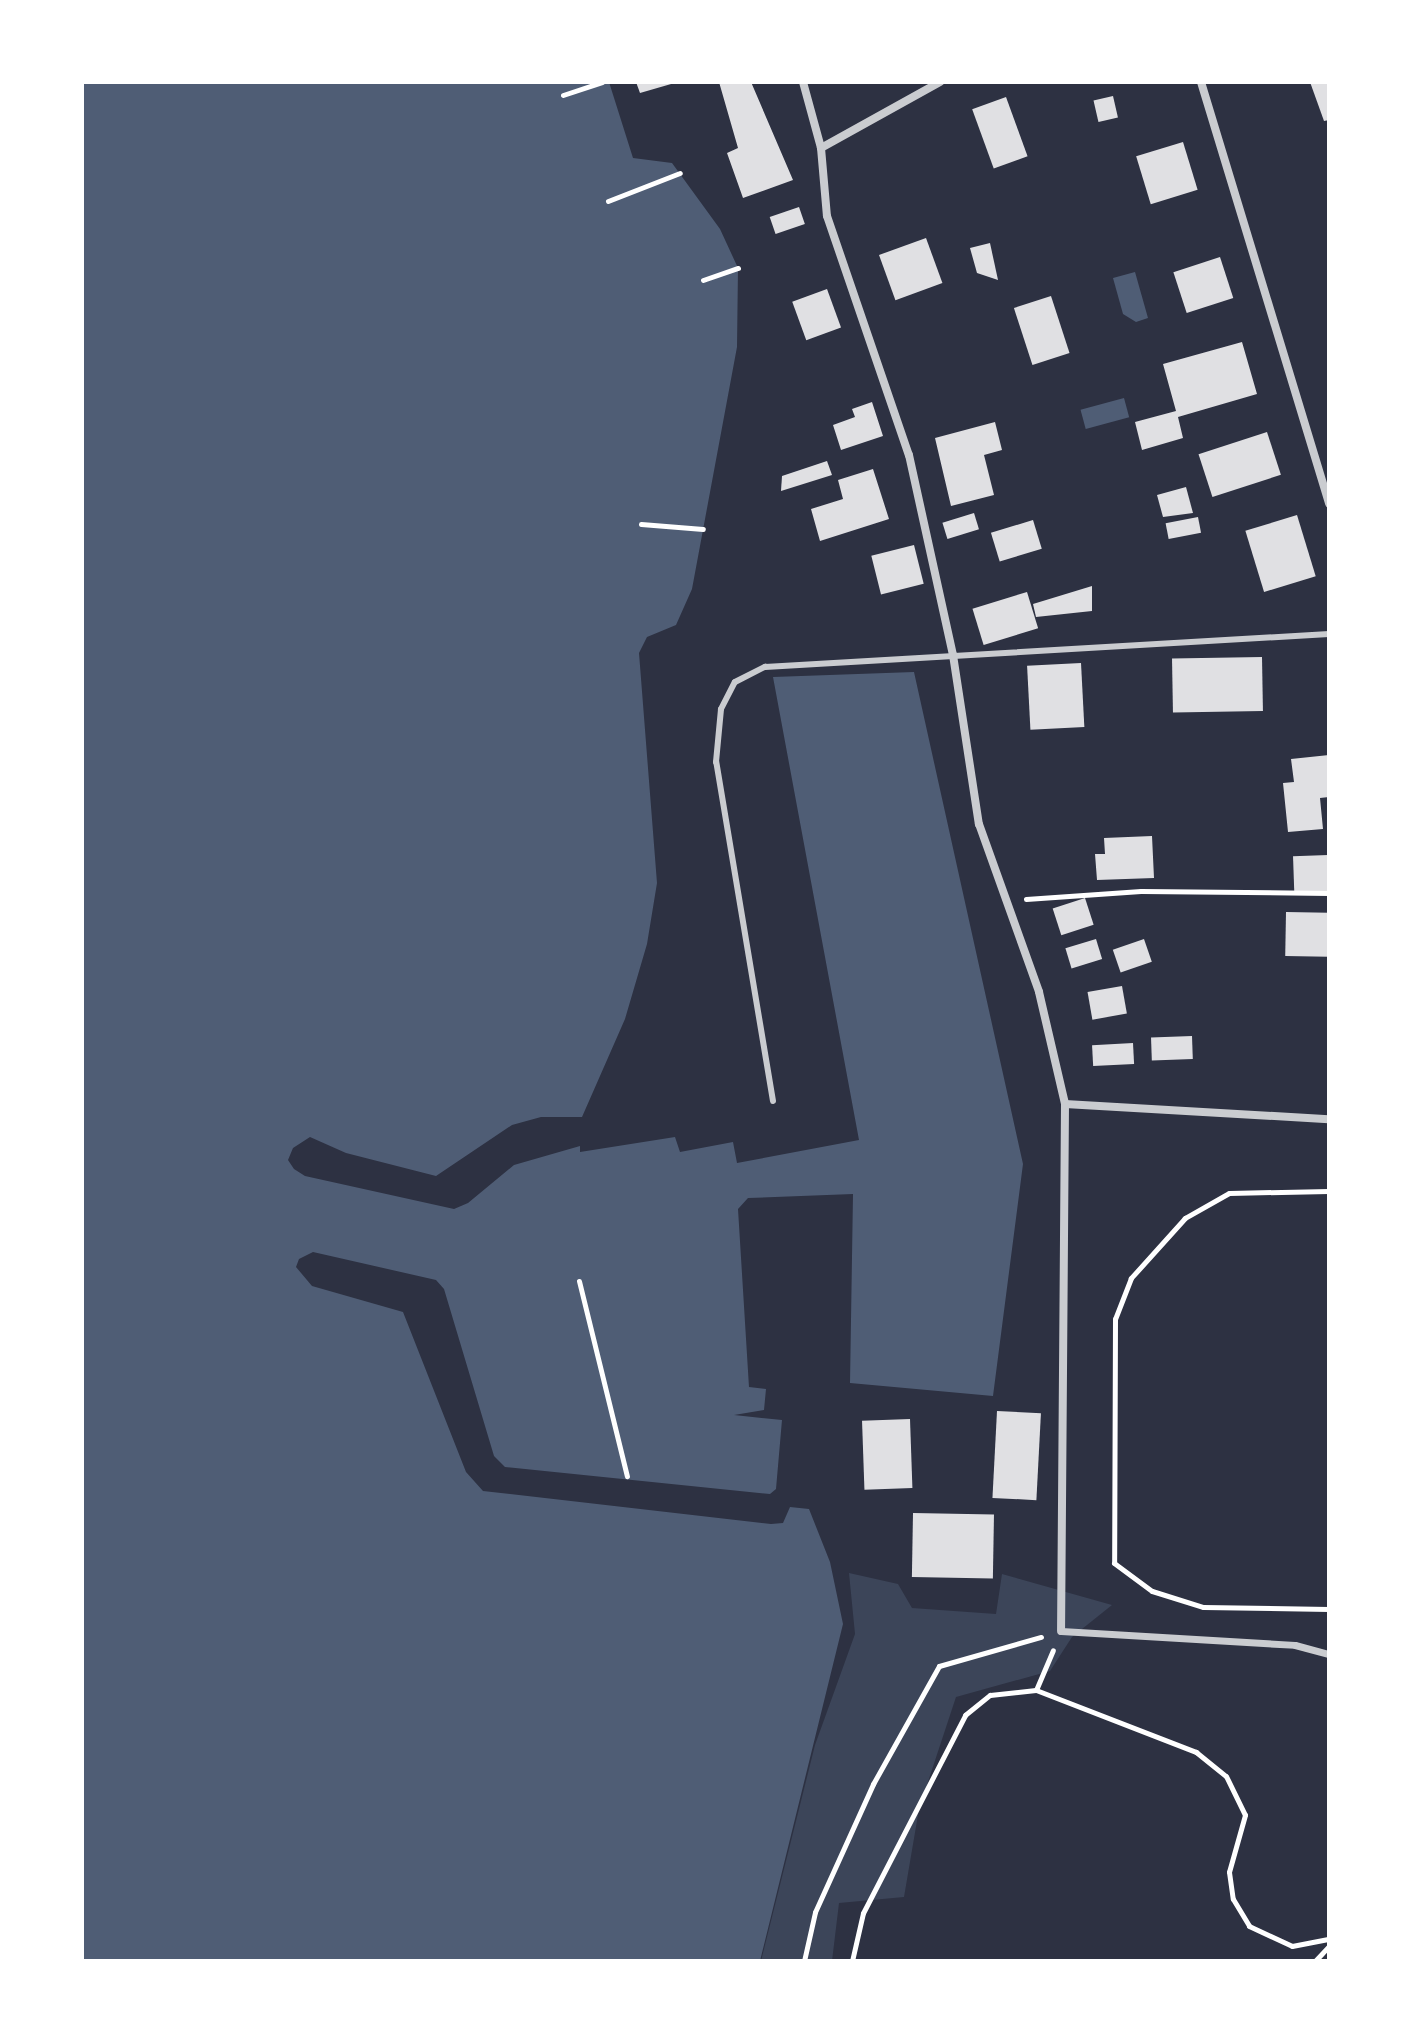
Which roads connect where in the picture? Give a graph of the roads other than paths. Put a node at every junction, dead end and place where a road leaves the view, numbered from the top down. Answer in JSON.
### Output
{"nodes":[{"id":1,"x":803,"y":82,"type":"edge"},
{"id":2,"x":940,"y":82,"type":"edge"},
{"id":3,"x":1201,"y":82,"type":"edge"},
{"id":4,"x":821,"y":148,"type":"junction"},
{"id":5,"x":1329,"y":504,"type":"edge"},
{"id":6,"x":1329,"y":634,"type":"edge"},
{"id":7,"x":953,"y":655,"type":"junction"},
{"id":8,"x":773,"y":1101,"type":"dead end"},
{"id":9,"x":1065,"y":1104,"type":"junction"},
{"id":10,"x":1329,"y":1119,"type":"edge"},
{"id":11,"x":1061,"y":1631,"type":"joint"},
{"id":12,"x":1329,"y":1654,"type":"edge"}],
"edges":[{"from":1,"to":4,"type":"street"},
{"from":2,"to":4,"type":"street"},
{"from":3,"to":5,"type":"street"},
{"from":4,"to":7,"type":"street"},
{"from":6,"to":7,"type":"lane"},
{"from":7,"to":8,"type":"lane"},
{"from":7,"to":9,"type":"street"},
{"from":9,"to":10,"type":"street"},
{"from":9,"to":11,"type":"street"},
{"from":11,"to":12,"type":"street"}]}
